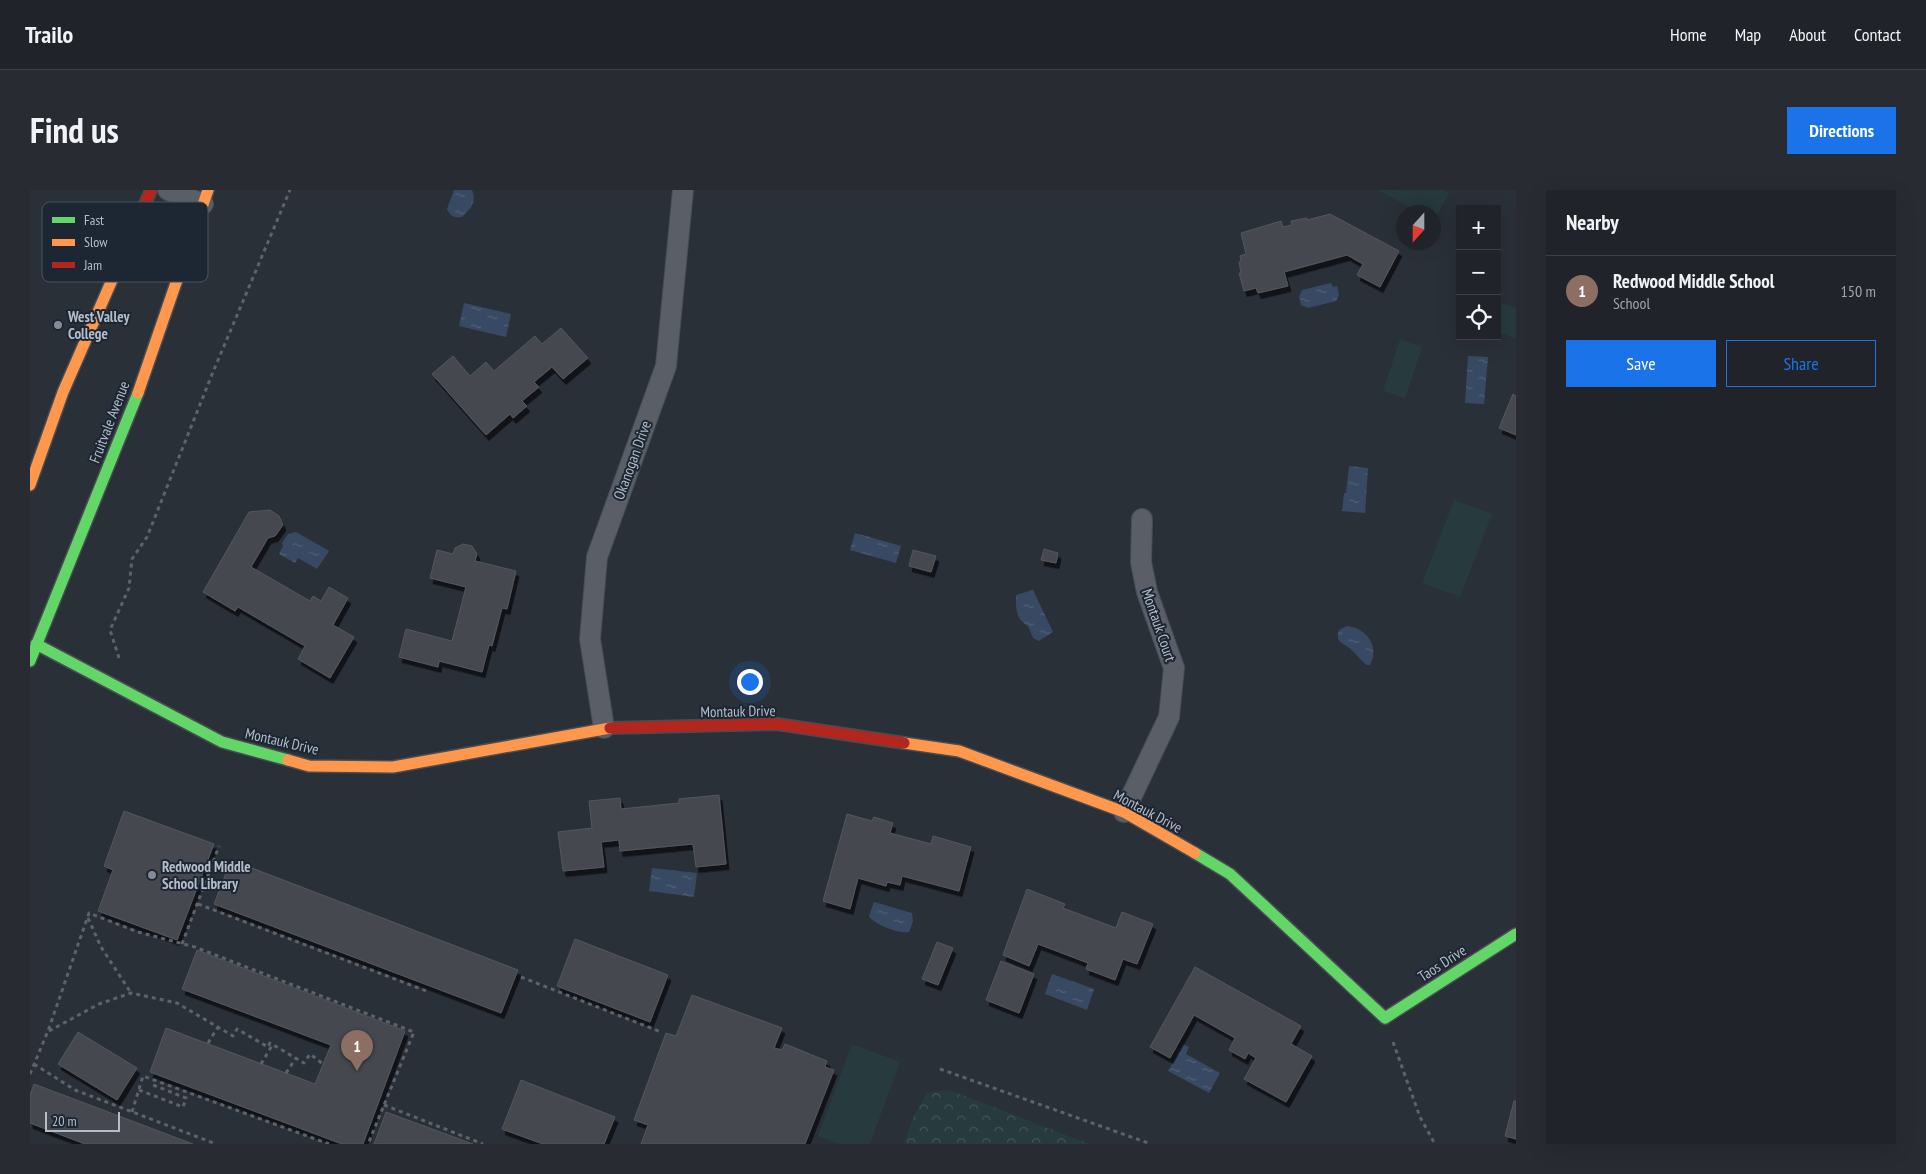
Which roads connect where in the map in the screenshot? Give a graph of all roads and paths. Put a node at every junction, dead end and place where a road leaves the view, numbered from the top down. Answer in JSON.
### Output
{"nodes":[{"id":1,"x":151,"y":190,"type":"edge"},
{"id":2,"x":168,"y":190,"type":"edge"},
{"id":3,"x":290,"y":190,"type":"edge"},
{"id":4,"x":683,"y":190,"type":"edge"},
{"id":5,"x":206,"y":197,"type":"edge"},
{"id":6,"x":146,"y":202,"type":"edge"},
{"id":7,"x":111,"y":282,"type":"edge"},
{"id":8,"x":176,"y":282,"type":"edge"},
{"id":9,"x":30,"y":485,"type":"edge"},
{"id":10,"x":1142,"y":519,"type":"dead end"},
{"id":11,"x":36,"y":644,"type":"junction"},
{"id":12,"x":30,"y":661,"type":"edge"},
{"id":13,"x":107,"y":681,"type":"junction"},
{"id":14,"x":604,"y":728,"type":"junction"},
{"id":15,"x":1124,"y":812,"type":"junction"},
{"id":16,"x":219,"y":846,"type":"dead end"},
{"id":17,"x":198,"y":904,"type":"junction"},
{"id":18,"x":88,"y":918,"type":"junction"},
{"id":19,"x":1516,"y":934,"type":"edge"},
{"id":20,"x":182,"y":944,"type":"junction"},
{"id":21,"x":521,"y":977,"type":"dead end"},
{"id":22,"x":429,"y":992,"type":"dead end"},
{"id":23,"x":131,"y":993,"type":"junction"},
{"id":24,"x":1384,"y":1018,"type":"junction"},
{"id":25,"x":218,"y":1027,"type":"junction"},
{"id":26,"x":48,"y":1031,"type":"junction"},
{"id":27,"x":660,"y":1032,"type":"dead end"},
{"id":28,"x":208,"y":1044,"type":"dead end"},
{"id":29,"x":273,"y":1044,"type":"junction"},
{"id":30,"x":296,"y":1058,"type":"junction"},
{"id":31,"x":34,"y":1064,"type":"junction"},
{"id":32,"x":261,"y":1064,"type":"dead end"},
{"id":33,"x":324,"y":1064,"type":"dead end"},
{"id":34,"x":940,"y":1069,"type":"dead end"},
{"id":35,"x":286,"y":1073,"type":"dead end"},
{"id":36,"x":30,"y":1074,"type":"edge"},
{"id":37,"x":154,"y":1080,"type":"junction"},
{"id":38,"x":139,"y":1090,"type":"junction"},
{"id":39,"x":384,"y":1106,"type":"junction"},
{"id":40,"x":132,"y":1112,"type":"junction"},
{"id":41,"x":216,"y":1144,"type":"edge"},
{"id":42,"x":329,"y":1144,"type":"edge"},
{"id":43,"x":368,"y":1144,"type":"edge"},
{"id":44,"x":483,"y":1144,"type":"edge"},
{"id":45,"x":1151,"y":1144,"type":"edge"},
{"id":46,"x":1435,"y":1144,"type":"edge"}],
"edges":[{"from":1,"to":6,"type":"street"},
{"from":2,"to":5,"type":"street"},
{"from":3,"to":13,"type":"path"},
{"from":4,"to":14,"type":"street","name":"Okanogan Drive"},
{"from":7,"to":9,"type":"street"},
{"from":8,"to":11,"type":"street","name":"Fruitvale Avenue"},
{"from":10,"to":15,"type":"street","name":"Montauk Court"},
{"from":11,"to":12,"type":"street","name":"Fruitvale Avenue"},
{"from":11,"to":13,"type":"street","name":"Montauk Drive"},
{"from":13,"to":14,"type":"street","name":"Montauk Drive"},
{"from":14,"to":15,"type":"street","name":"Montauk Drive"},
{"from":15,"to":24,"type":"street","name":"Montauk Drive"},
{"from":16,"to":17,"type":"path"},
{"from":17,"to":20,"type":"path"},
{"from":17,"to":22,"type":"path"},
{"from":18,"to":20,"type":"path"},
{"from":18,"to":23,"type":"path"},
{"from":18,"to":26,"type":"path"},
{"from":19,"to":24,"type":"street","name":"Taos Drive"},
{"from":20,"to":39,"type":"path"},
{"from":21,"to":27,"type":"path"},
{"from":23,"to":25,"type":"path"},
{"from":23,"to":26,"type":"path"},
{"from":24,"to":46,"type":"path"},
{"from":25,"to":28,"type":"path"},
{"from":25,"to":29,"type":"path"},
{"from":26,"to":31,"type":"path"},
{"from":29,"to":30,"type":"path"},
{"from":29,"to":32,"type":"path"},
{"from":30,"to":33,"type":"path"},
{"from":30,"to":35,"type":"path"},
{"from":31,"to":36,"type":"path"},
{"from":31,"to":40,"type":"path"},
{"from":34,"to":45,"type":"path"},
{"from":37,"to":38,"type":"path"},
{"from":37,"to":38,"type":"path"},
{"from":37,"to":42,"type":"path"},
{"from":38,"to":40,"type":"path"},
{"from":39,"to":43,"type":"path"},
{"from":39,"to":44,"type":"path"},
{"from":40,"to":41,"type":"path"}]}
